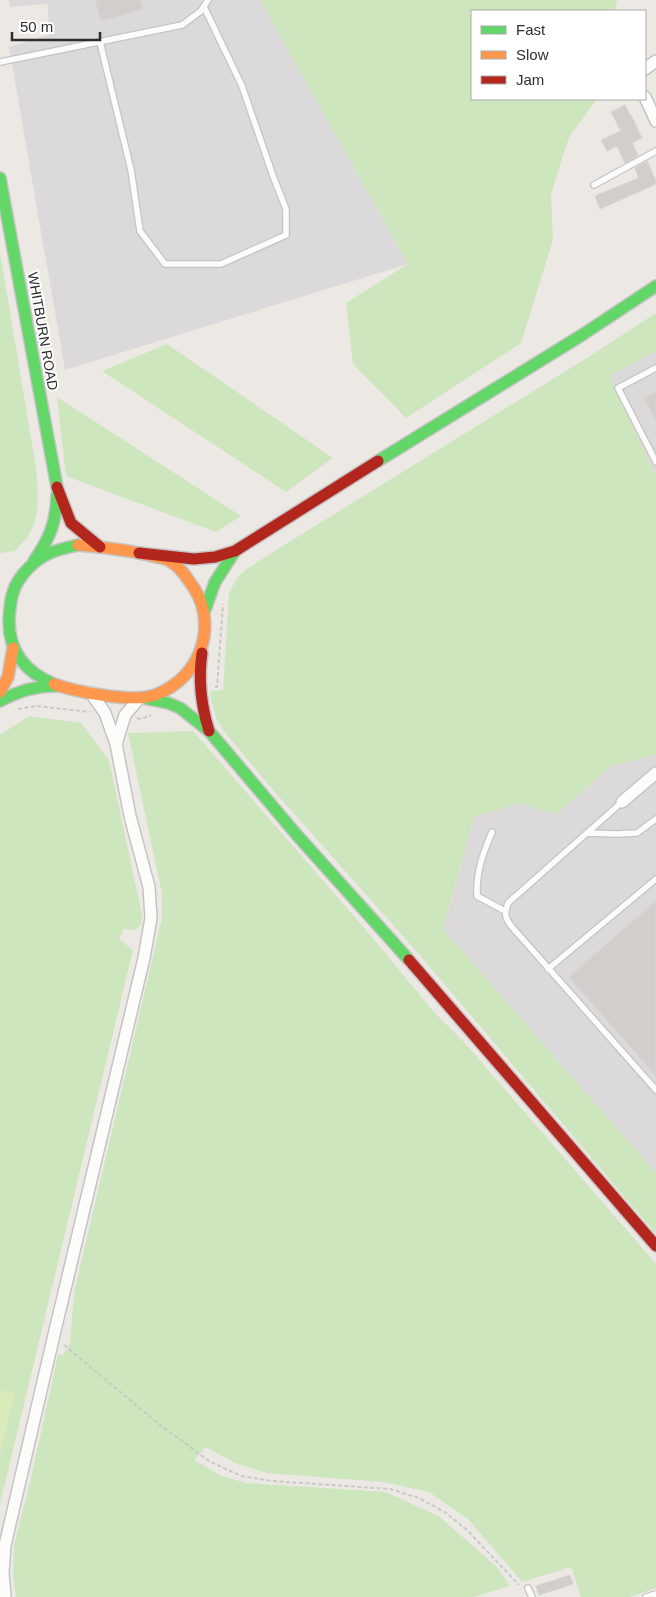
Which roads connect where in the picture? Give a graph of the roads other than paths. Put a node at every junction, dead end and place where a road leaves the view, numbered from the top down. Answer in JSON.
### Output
{"nodes":[{"id":1,"x":208,"y":0,"type":"edge"},
{"id":2,"x":204,"y":7,"type":"junction"},
{"id":3,"x":100,"y":42,"type":"junction"},
{"id":4,"x":0,"y":62,"type":"edge"},
{"id":5,"x":646,"y":100,"type":"edge"},
{"id":6,"x":656,"y":121,"type":"edge"},
{"id":7,"x":656,"y":151,"type":"edge"},
{"id":8,"x":0,"y":178,"type":"edge"},
{"id":9,"x":594,"y":185,"type":"dead end"},
{"id":10,"x":656,"y":286,"type":"edge"},
{"id":11,"x":656,"y":368,"type":"edge"},
{"id":12,"x":656,"y":462,"type":"edge"},
{"id":13,"x":57,"y":489,"type":"junction"},
{"id":14,"x":100,"y":547,"type":"junction"},
{"id":15,"x":235,"y":551,"type":"junction"},
{"id":16,"x":139,"y":553,"type":"junction"},
{"id":17,"x":28,"y":569,"type":"junction"},
{"id":18,"x":6,"y":580,"type":"dead end"},
{"id":19,"x":205,"y":610,"type":"junction"},
{"id":20,"x":0,"y":624,"type":"edge"},
{"id":21,"x":10,"y":636,"type":"junction"},
{"id":22,"x":205,"y":642,"type":"junction"},
{"id":23,"x":13,"y":648,"type":"junction"},
{"id":24,"x":76,"y":689,"type":"junction"},
{"id":25,"x":0,"y":692,"type":"edge"},
{"id":26,"x":91,"y":692,"type":"junction"},
{"id":27,"x":143,"y":699,"type":"junction"},
{"id":28,"x":0,"y":701,"type":"edge"},
{"id":29,"x":209,"y":731,"type":"junction"},
{"id":30,"x":116,"y":744,"type":"junction"},
{"id":31,"x":656,"y":774,"type":"edge"},
{"id":32,"x":622,"y":802,"type":"joint"},
{"id":33,"x":656,"y":819,"type":"edge"},
{"id":34,"x":492,"y":832,"type":"dead end"},
{"id":35,"x":586,"y":833,"type":"junction"},
{"id":36,"x":656,"y":879,"type":"edge"},
{"id":37,"x":504,"y":911,"type":"junction"},
{"id":38,"x":548,"y":969,"type":"junction"},
{"id":39,"x":656,"y":1090,"type":"edge"},
{"id":40,"x":656,"y":1246,"type":"edge"},
{"id":41,"x":1,"y":1573,"type":"edge"},
{"id":42,"x":528,"y":1588,"type":"road end"},
{"id":43,"x":656,"y":1594,"type":"edge"},
{"id":44,"x":5,"y":1597,"type":"edge"},
{"id":45,"x":532,"y":1597,"type":"edge"},
{"id":46,"x":646,"y":1597,"type":"edge"}],
"edges":[{"from":1,"to":2,"type":"lane"},
{"from":2,"to":3,"type":"lane"},
{"from":2,"to":3,"type":"lane"},
{"from":3,"to":4,"type":"lane"},
{"from":5,"to":6,"type":"street"},
{"from":7,"to":9,"type":"lane"},
{"from":8,"to":13,"type":"main road","name":"WHITBURN ROAD"},
{"from":10,"to":15,"type":"main road"},
{"from":11,"to":12,"type":"lane"},
{"from":13,"to":14,"type":"main road","name":"WHITBURN ROAD"},
{"from":13,"to":17,"type":"main road","name":"WHITBURN ROAD"},
{"from":14,"to":16,"type":"main road"},
{"from":14,"to":17,"type":"main road"},
{"from":15,"to":16,"type":"main road"},
{"from":15,"to":19,"type":"main road"},
{"from":16,"to":19,"type":"main road"},
{"from":17,"to":18,"type":"main road"},
{"from":17,"to":21,"type":"main road","name":"WHITBURN ROAD"},
{"from":19,"to":22,"type":"main road"},
{"from":20,"to":21,"type":"main road"},
{"from":21,"to":23,"type":"main road","name":"WHITBURN ROAD"},
{"from":22,"to":27,"type":"main road"},
{"from":22,"to":29,"type":"main road"},
{"from":23,"to":24,"type":"main road"},
{"from":23,"to":25,"type":"main road"},
{"from":24,"to":26,"type":"main road"},
{"from":24,"to":28,"type":"main road"},
{"from":26,"to":27,"type":"main road"},
{"from":26,"to":30,"type":"street"},
{"from":27,"to":29,"type":"main road"},
{"from":27,"to":30,"type":"street"},
{"from":29,"to":40,"type":"main road"},
{"from":30,"to":41,"type":"street"},
{"from":31,"to":32,"type":"street"},
{"from":32,"to":35,"type":"lane"},
{"from":33,"to":35,"type":"lane"},
{"from":34,"to":37,"type":"lane"},
{"from":35,"to":37,"type":"lane"},
{"from":36,"to":38,"type":"lane"},
{"from":37,"to":38,"type":"lane"},
{"from":38,"to":39,"type":"lane"},
{"from":41,"to":44,"type":"street"},
{"from":42,"to":45,"type":"lane"},
{"from":43,"to":46,"type":"lane"}]}
